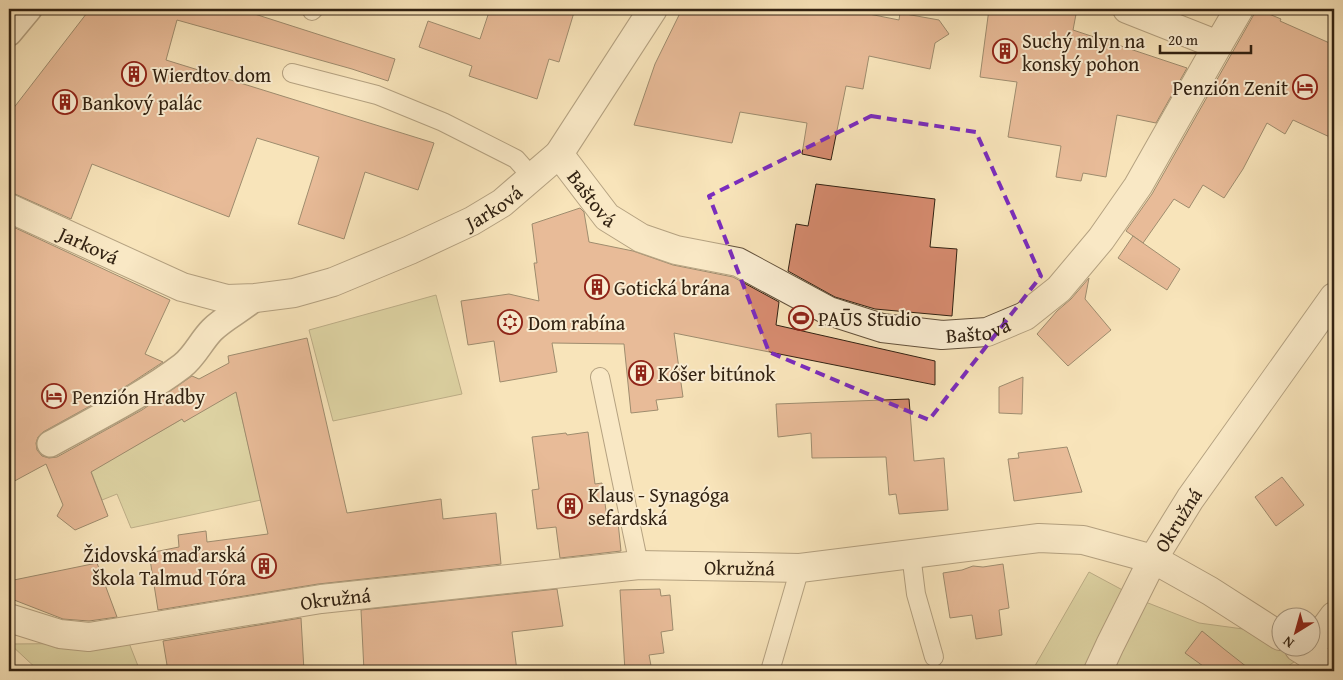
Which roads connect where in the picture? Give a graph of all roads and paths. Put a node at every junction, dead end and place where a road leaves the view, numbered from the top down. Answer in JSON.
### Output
{"nodes":[{"id":1,"x":29,"y":9,"type":"edge"},
{"id":2,"x":653,"y":9,"type":"edge"},
{"id":3,"x":1127,"y":9,"type":"edge"},
{"id":4,"x":1240,"y":9,"type":"edge"},
{"id":5,"x":9,"y":33,"type":"edge"},
{"id":6,"x":1218,"y":45,"type":"junction"},
{"id":7,"x":292,"y":73,"type":"dead end"},
{"id":8,"x":558,"y":154,"type":"junction"},
{"id":9,"x":532,"y":177,"type":"junction"},
{"id":10,"x":9,"y":208,"type":"edge"},
{"id":11,"x":1334,"y":297,"type":"edge"},
{"id":12,"x":255,"y":298,"type":"junction"},
{"id":13,"x":600,"y":377,"type":"dead end"},
{"id":14,"x":50,"y":444,"type":"dead end"},
{"id":15,"x":910,"y":554,"type":"junction"},
{"id":16,"x":1153,"y":560,"type":"junction"},
{"id":17,"x":639,"y":565,"type":"junction"},
{"id":18,"x":800,"y":568,"type":"junction"},
{"id":19,"x":1334,"y":616,"type":"edge"},
{"id":20,"x":9,"y":618,"type":"edge"},
{"id":21,"x":1270,"y":630,"type":"edge"},
{"id":22,"x":1320,"y":631,"type":"edge"},
{"id":23,"x":934,"y":657,"type":"dead end"},
{"id":24,"x":1316,"y":658,"type":"edge"},
{"id":25,"x":1334,"y":669,"type":"edge"},
{"id":26,"x":770,"y":671,"type":"edge"},
{"id":27,"x":1098,"y":671,"type":"edge"}],
"edges":[{"from":1,"to":5,"type":"street"},
{"from":2,"to":8,"type":"street","name":"Jarková"},
{"from":3,"to":6,"type":"street"},
{"from":4,"to":6,"type":"street","name":"Baštová"},
{"from":6,"to":8,"type":"street","name":"Baštová"},
{"from":7,"to":9,"type":"lane"},
{"from":8,"to":9,"type":"street","name":"Jarková"},
{"from":9,"to":12,"type":"street","name":"Jarková"},
{"from":10,"to":12,"type":"street","name":"Jarková"},
{"from":11,"to":16,"type":"street","name":"Okružná"},
{"from":12,"to":14,"type":"street"},
{"from":13,"to":17,"type":"lane"},
{"from":15,"to":16,"type":"street","name":"Okružná"},
{"from":15,"to":18,"type":"street","name":"Okružná"},
{"from":15,"to":23,"type":"lane"},
{"from":16,"to":21,"type":"street"},
{"from":16,"to":27,"type":"street"},
{"from":17,"to":18,"type":"street","name":"Okružná"},
{"from":17,"to":20,"type":"street","name":"Okružná"},
{"from":18,"to":26,"type":"lane"},
{"from":19,"to":22,"type":"street"},
{"from":24,"to":25,"type":"street"}]}
